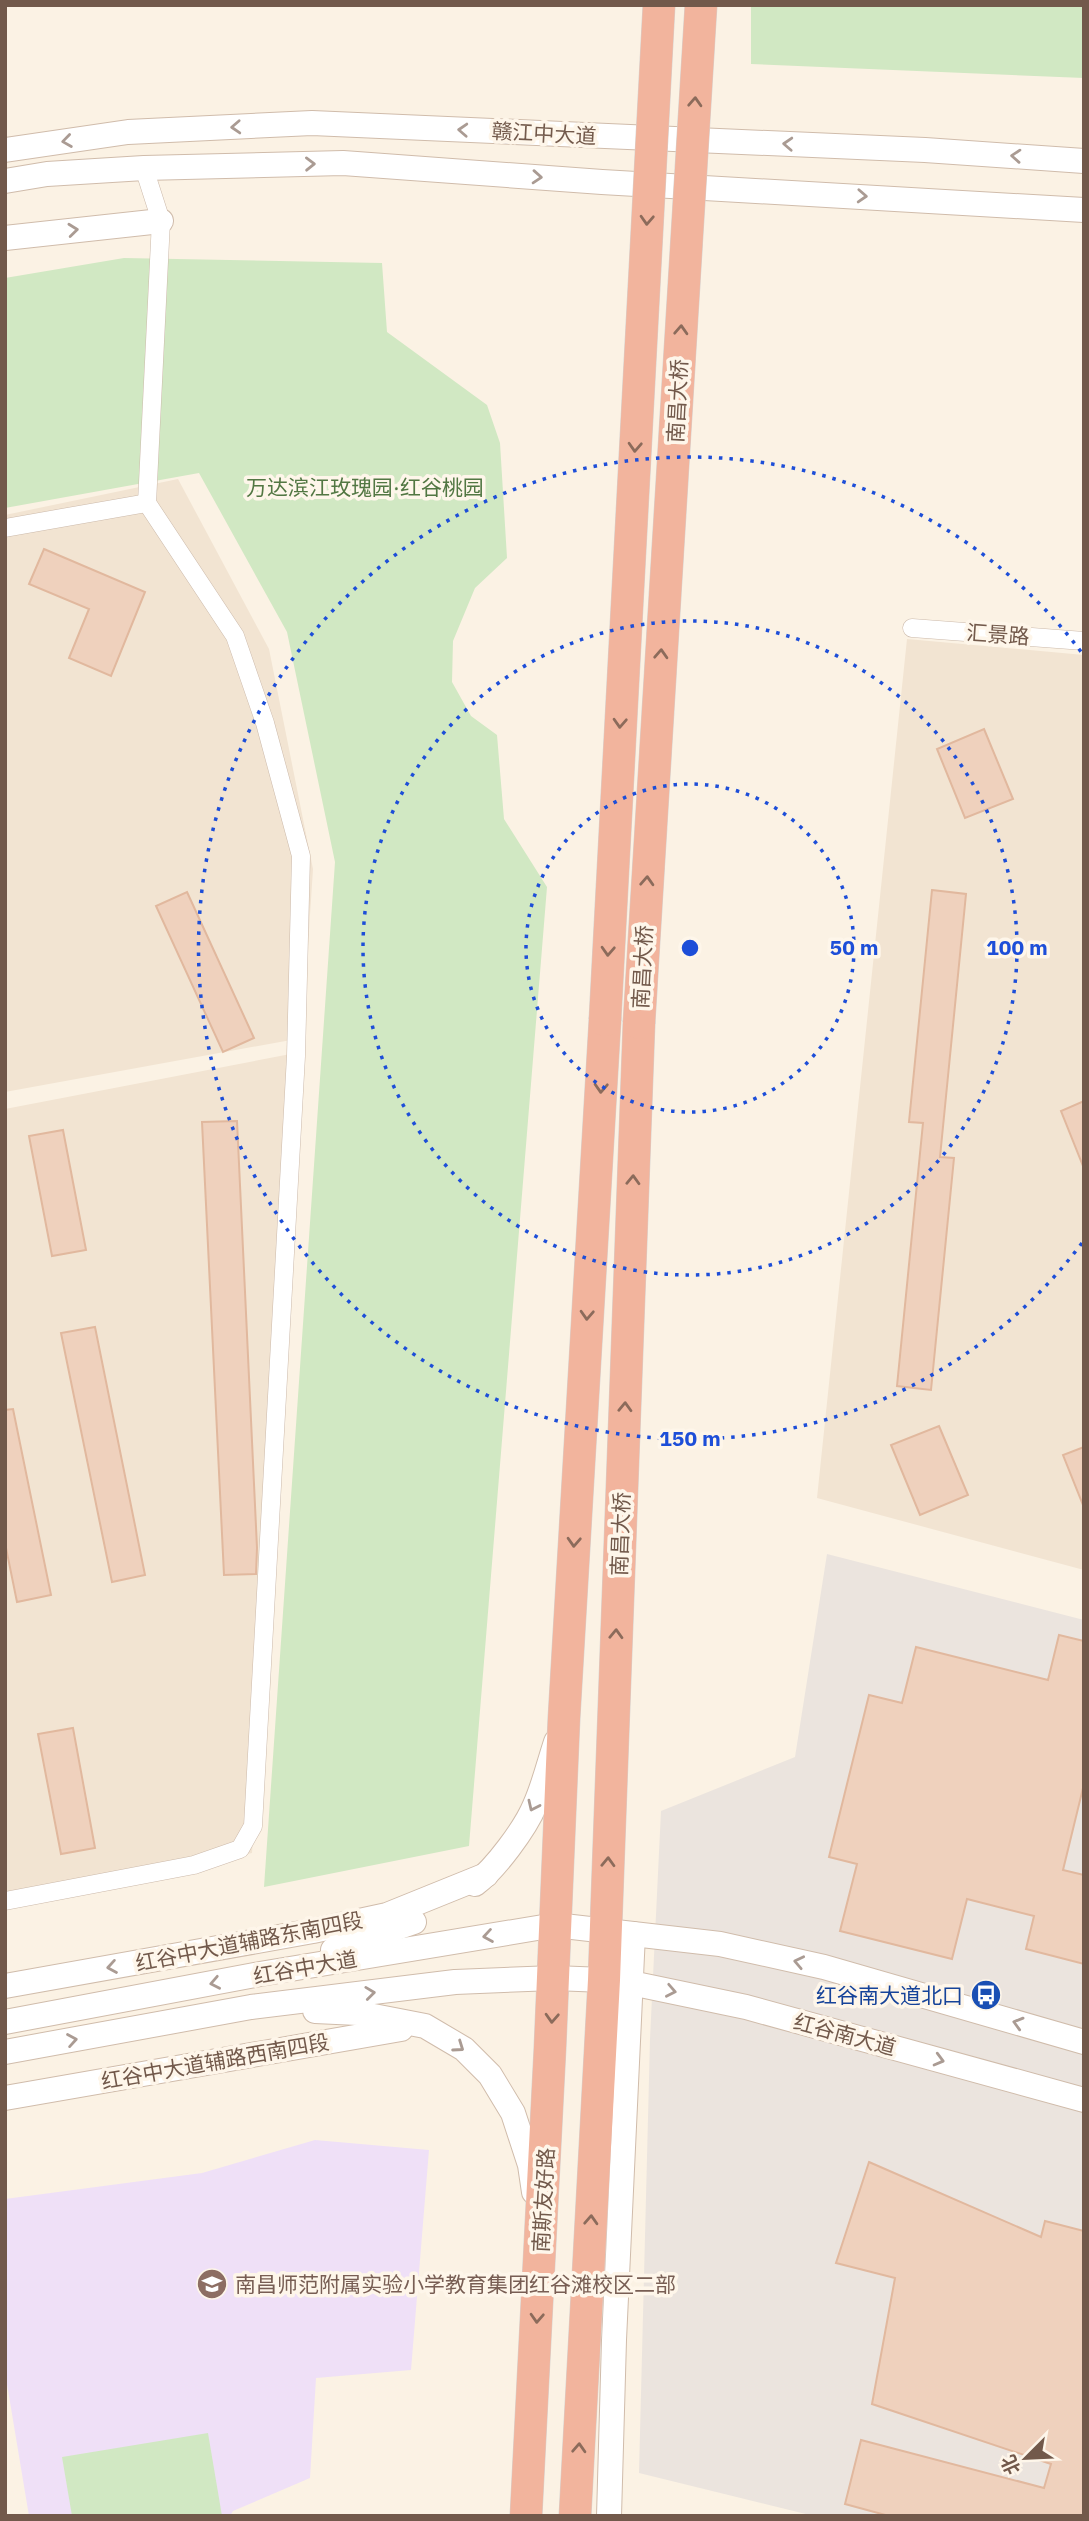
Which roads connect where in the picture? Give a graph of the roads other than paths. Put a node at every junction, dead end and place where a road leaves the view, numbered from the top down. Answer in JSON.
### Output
{"nodes":[{"id":1,"x":659,"y":5,"type":"edge"},
{"id":2,"x":701,"y":5,"type":"edge"},
{"id":3,"x":5,"y":150,"type":"edge"},
{"id":4,"x":1084,"y":161,"type":"edge"},
{"id":5,"x":144,"y":168,"type":"junction"},
{"id":6,"x":5,"y":181,"type":"edge"},
{"id":7,"x":1084,"y":210,"type":"edge"},
{"id":8,"x":161,"y":221,"type":"junction"},
{"id":9,"x":5,"y":237,"type":"edge"},
{"id":10,"x":147,"y":503,"type":"junction"},
{"id":11,"x":5,"y":528,"type":"edge"},
{"id":12,"x":912,"y":628,"type":"dead end"},
{"id":13,"x":1084,"y":641,"type":"edge"},
{"id":14,"x":564,"y":1718,"type":"junction"},
{"id":15,"x":486,"y":1875,"type":"junction"},
{"id":16,"x":5,"y":1901,"type":"edge"},
{"id":17,"x":555,"y":1925,"type":"junction"},
{"id":18,"x":620,"y":1932,"type":"junction"},
{"id":19,"x":260,"y":1974,"type":"junction"},
{"id":20,"x":554,"y":1978,"type":"junction"},
{"id":21,"x":618,"y":1982,"type":"junction"},
{"id":22,"x":5,"y":1986,"type":"edge"},
{"id":23,"x":251,"y":2007,"type":"junction"},
{"id":24,"x":5,"y":2022,"type":"edge"},
{"id":25,"x":425,"y":2026,"type":"junction"},
{"id":26,"x":1084,"y":2042,"type":"edge"},
{"id":27,"x":5,"y":2052,"type":"edge"},
{"id":28,"x":5,"y":2098,"type":"edge"},
{"id":29,"x":1084,"y":2100,"type":"edge"},
{"id":30,"x":541,"y":2240,"type":"junction"},
{"id":31,"x":526,"y":2516,"type":"edge"},
{"id":32,"x":575,"y":2516,"type":"edge"},
{"id":33,"x":609,"y":2516,"type":"edge"}],
"edges":[{"from":1,"to":14,"type":"highway","name":"南昌大桥","one_way":true,"bridge":true},
{"from":18,"to":2,"type":"highway","name":"南昌大桥","one_way":true,"bridge":true},
{"from":4,"to":3,"type":"main road","name":"赣江中大道","one_way":true},
{"from":5,"to":6,"type":"main road","name":"赣江中大道"},
{"from":5,"to":7,"type":"main road","name":"赣江中大道","one_way":true},
{"from":5,"to":8,"type":"street"},
{"from":9,"to":8,"type":"main road","one_way":true},
{"from":8,"to":10,"type":"street"},
{"from":10,"to":11,"type":"street"},
{"from":10,"to":16,"type":"street"},
{"from":12,"to":13,"type":"street","name":"汇景路"},
{"from":14,"to":15,"type":"main road","one_way":true},
{"from":14,"to":17,"type":"highway","name":"南昌大桥"},
{"from":15,"to":19,"type":"main road"},
{"from":15,"to":22,"type":"main road","name":"红谷中大道辅路东南四段","one_way":true},
{"from":17,"to":18,"type":"main road","name":"红谷中大道"},
{"from":17,"to":19,"type":"main road","name":"红谷中大道","one_way":true},
{"from":17,"to":20,"type":"highway","name":"南斯友好路"},
{"from":18,"to":21,"type":"highway"},
{"from":26,"to":18,"type":"main road","one_way":true},
{"from":19,"to":24,"type":"main road","name":"红谷中大道","one_way":true},
{"from":20,"to":21,"type":"main road","name":"红谷中大道"},
{"from":23,"to":20,"type":"main road","name":"红谷中大道","one_way":true},
{"from":20,"to":30,"type":"highway","name":"南斯友好路","one_way":true},
{"from":21,"to":29,"type":"main road","name":"红谷南大道","one_way":true},
{"from":32,"to":21,"type":"highway","one_way":true},
{"from":21,"to":33,"type":"main road"},
{"from":23,"to":25,"type":"main road"},
{"from":27,"to":23,"type":"main road","name":"红谷中大道","one_way":true},
{"from":25,"to":28,"type":"main road","name":"红谷中大道辅路西南四段"},
{"from":25,"to":30,"type":"main road","one_way":true},
{"from":30,"to":31,"type":"highway","name":"南斯友好路","one_way":true}]}
